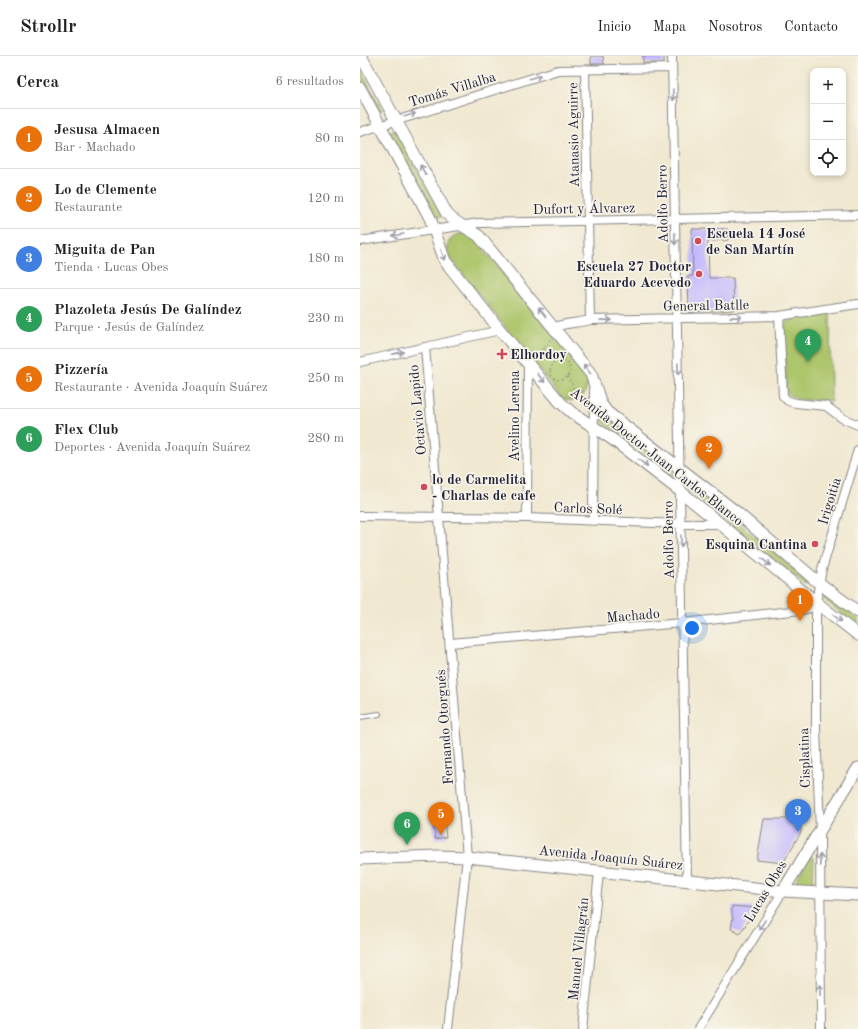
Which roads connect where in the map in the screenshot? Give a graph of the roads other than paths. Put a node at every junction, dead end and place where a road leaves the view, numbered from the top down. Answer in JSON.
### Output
{"nodes":[{"id":1,"x":361,"y":56,"type":"edge"},
{"id":2,"x":672,"y":56,"type":"edge"},
{"id":3,"x":672,"y":68,"type":"junction"},
{"id":4,"x":585,"y":69,"type":"junction"},
{"id":5,"x":360,"y":88,"type":"edge"},
{"id":6,"x":395,"y":120,"type":"junction"},
{"id":7,"x":380,"y":125,"type":"junction"},
{"id":8,"x":360,"y":132,"type":"edge"},
{"id":9,"x":858,"y":215,"type":"edge"},
{"id":10,"x":675,"y":219,"type":"junction"},
{"id":11,"x":588,"y":221,"type":"junction"},
{"id":12,"x":463,"y":226,"type":"junction"},
{"id":13,"x":435,"y":230,"type":"junction"},
{"id":14,"x":360,"y":241,"type":"edge"},
{"id":15,"x":858,"y":304,"type":"edge"},
{"id":16,"x":779,"y":316,"type":"junction"},
{"id":17,"x":677,"y":319,"type":"junction"},
{"id":18,"x":590,"y":320,"type":"junction"},
{"id":19,"x":500,"y":330,"type":"junction"},
{"id":20,"x":552,"y":332,"type":"junction"},
{"id":21,"x":425,"y":347,"type":"junction"},
{"id":22,"x":529,"y":357,"type":"junction"},
{"id":23,"x":360,"y":362,"type":"edge"},
{"id":24,"x":594,"y":383,"type":"junction"},
{"id":25,"x":858,"y":425,"type":"edge"},
{"id":26,"x":594,"y":427,"type":"junction"},
{"id":27,"x":858,"y":450,"type":"edge"},
{"id":28,"x":679,"y":468,"type":"junction"},
{"id":29,"x":680,"y":491,"type":"junction"},
{"id":30,"x":360,"y":516,"type":"edge"},
{"id":31,"x":440,"y":518,"type":"junction"},
{"id":32,"x":527,"y":518,"type":"junction"},
{"id":33,"x":593,"y":521,"type":"junction"},
{"id":34,"x":680,"y":524,"type":"junction"},
{"id":35,"x":720,"y":524,"type":"junction"},
{"id":36,"x":819,"y":582,"type":"junction"},
{"id":37,"x":816,"y":602,"type":"junction"},
{"id":38,"x":858,"y":612,"type":"edge"},
{"id":39,"x":682,"y":624,"type":"junction"},
{"id":40,"x":858,"y":635,"type":"edge"},
{"id":41,"x":450,"y":643,"type":"junction"},
{"id":42,"x":379,"y":714,"type":"dead end"},
{"id":43,"x":360,"y":718,"type":"edge"},
{"id":44,"x":858,"y":768,"type":"edge"},
{"id":45,"x":820,"y":830,"type":"junction"},
{"id":46,"x":467,"y":857,"type":"junction"},
{"id":47,"x":360,"y":859,"type":"edge"},
{"id":48,"x":599,"y":872,"type":"junction"},
{"id":49,"x":687,"y":880,"type":"junction"},
{"id":50,"x":783,"y":891,"type":"junction"},
{"id":51,"x":820,"y":893,"type":"junction"},
{"id":52,"x":858,"y":895,"type":"edge"},
{"id":53,"x":448,"y":1029,"type":"edge"},
{"id":54,"x":583,"y":1029,"type":"edge"},
{"id":55,"x":698,"y":1029,"type":"edge"},
{"id":56,"x":821,"y":1029,"type":"edge"}],
"edges":[{"from":1,"to":6,"type":"street","name":"Avenida Doctor Juan Carlos Blanco"},
{"from":2,"to":3,"type":"street","name":"Adolfo Berro"},
{"from":3,"to":4,"type":"street","name":"Tomás Villalba"},
{"from":3,"to":10,"type":"street","name":"Adolfo Berro","one_way":true},
{"from":6,"to":4,"type":"street","name":"Tomás Villalba","one_way":true},
{"from":4,"to":11,"type":"street","name":"Atanasio Aguirre"},
{"from":5,"to":7,"type":"street","name":"Avenida Doctor Juan Carlos Blanco"},
{"from":6,"to":7,"type":"street","name":"Tomás Villalba"},
{"from":12,"to":6,"type":"street","name":"Avenida Doctor Juan Carlos Blanco","one_way":true},
{"from":7,"to":8,"type":"street","name":"Tomás Villalba"},
{"from":7,"to":13,"type":"street","name":"Avenida Doctor Juan Carlos Blanco"},
{"from":9,"to":10,"type":"street","name":"Dufort y Álvarez"},
{"from":10,"to":11,"type":"street","name":"Dufort y Álvarez"},
{"from":10,"to":17,"type":"street","name":"Adolfo Berro","one_way":true},
{"from":11,"to":12,"type":"street","name":"Dufort y Álvarez"},
{"from":11,"to":18,"type":"street","name":"Atanasio Aguirre"},
{"from":12,"to":13,"type":"street","name":"Dufort y Álvarez"},
{"from":20,"to":12,"type":"street","name":"Avenida Doctor Juan Carlos Blanco","one_way":true},
{"from":13,"to":14,"type":"street","name":"Dufort y Álvarez","one_way":true},
{"from":13,"to":19,"type":"street","name":"Avenida Doctor Juan Carlos Blanco","one_way":true},
{"from":15,"to":16,"type":"street","name":"General Batlle"},
{"from":17,"to":16,"type":"street","name":"General Batlle","one_way":true},
{"from":16,"to":25,"type":"street"},
{"from":18,"to":17,"type":"street","name":"General Batlle","one_way":true},
{"from":17,"to":28,"type":"street","name":"Adolfo Berro","one_way":true},
{"from":18,"to":20,"type":"street","name":"General Batlle"},
{"from":19,"to":21,"type":"street"},
{"from":19,"to":22,"type":"street","name":"Avenida Doctor Juan Carlos Blanco"},
{"from":24,"to":20,"type":"street","name":"Avenida Doctor Juan Carlos Blanco","one_way":true},
{"from":23,"to":21,"type":"street","one_way":true},
{"from":21,"to":31,"type":"street","name":"Octavio Lapido"},
{"from":22,"to":26,"type":"street","name":"Avenida Doctor Juan Carlos Blanco","one_way":true},
{"from":22,"to":32,"type":"street","name":"Avelino Lerena"},
{"from":24,"to":26,"type":"street"},
{"from":24,"to":28,"type":"street","name":"Avenida Doctor Juan Carlos Blanco"},
{"from":26,"to":29,"type":"street","name":"Avenida Doctor Juan Carlos Blanco","one_way":true},
{"from":26,"to":33,"type":"street"},
{"from":27,"to":36,"type":"street","name":"Irigoitia"},
{"from":28,"to":29,"type":"street","name":"Adolfo Berro"},
{"from":28,"to":36,"type":"street","name":"Avenida Doctor Juan Carlos Blanco"},
{"from":29,"to":34,"type":"street","name":"Adolfo Berro"},
{"from":29,"to":35,"type":"street","name":"Avenida Doctor Juan Carlos Blanco"},
{"from":30,"to":31,"type":"street","name":"Carlos Solé"},
{"from":31,"to":32,"type":"street","name":"Carlos Solé"},
{"from":31,"to":41,"type":"street","name":"Fernando Otorgués"},
{"from":32,"to":33,"type":"street","name":"Carlos Solé"},
{"from":33,"to":34,"type":"street","name":"Carlos Solé"},
{"from":34,"to":35,"type":"street","name":"Carlos Solé"},
{"from":34,"to":39,"type":"street","name":"Adolfo Berro","one_way":true},
{"from":35,"to":37,"type":"street","name":"Avenida Doctor Juan Carlos Blanco","one_way":true},
{"from":36,"to":37,"type":"street","name":"Cisplatina"},
{"from":36,"to":38,"type":"street","name":"Avenida Doctor Juan Carlos Blanco"},
{"from":37,"to":39,"type":"street","name":"Machado"},
{"from":37,"to":40,"type":"street","name":"Avenida Doctor Juan Carlos Blanco","one_way":true},
{"from":37,"to":45,"type":"street","name":"Cisplatina"},
{"from":39,"to":41,"type":"street","name":"Machado"},
{"from":39,"to":49,"type":"street","name":"Adolfo Berro"},
{"from":41,"to":46,"type":"street","name":"Fernando Otorgués"},
{"from":42,"to":43,"type":"lane"},
{"from":44,"to":45,"type":"street","name":"Lucas Obes"},
{"from":45,"to":50,"type":"street","name":"Lucas Obes"},
{"from":51,"to":45,"type":"street","name":"Cisplatina","one_way":true},
{"from":46,"to":47,"type":"street","name":"Avenida Joaquín Suárez"},
{"from":46,"to":48,"type":"street","name":"Avenida Joaquín Suárez"},
{"from":46,"to":53,"type":"street","name":"Fernando Otorgués"},
{"from":48,"to":49,"type":"street","name":"Avenida Joaquín Suárez"},
{"from":48,"to":54,"type":"street","name":"Manuel Villagrán"},
{"from":49,"to":50,"type":"street","name":"Avenida Joaquín Suárez"},
{"from":50,"to":51,"type":"street","name":"Avenida Joaquín Suárez"},
{"from":50,"to":55,"type":"street","name":"Lucas Obes","one_way":true},
{"from":51,"to":52,"type":"street","name":"Avenida Joaquín Suárez"},
{"from":56,"to":51,"type":"street","name":"Cisplatina","one_way":true}]}
